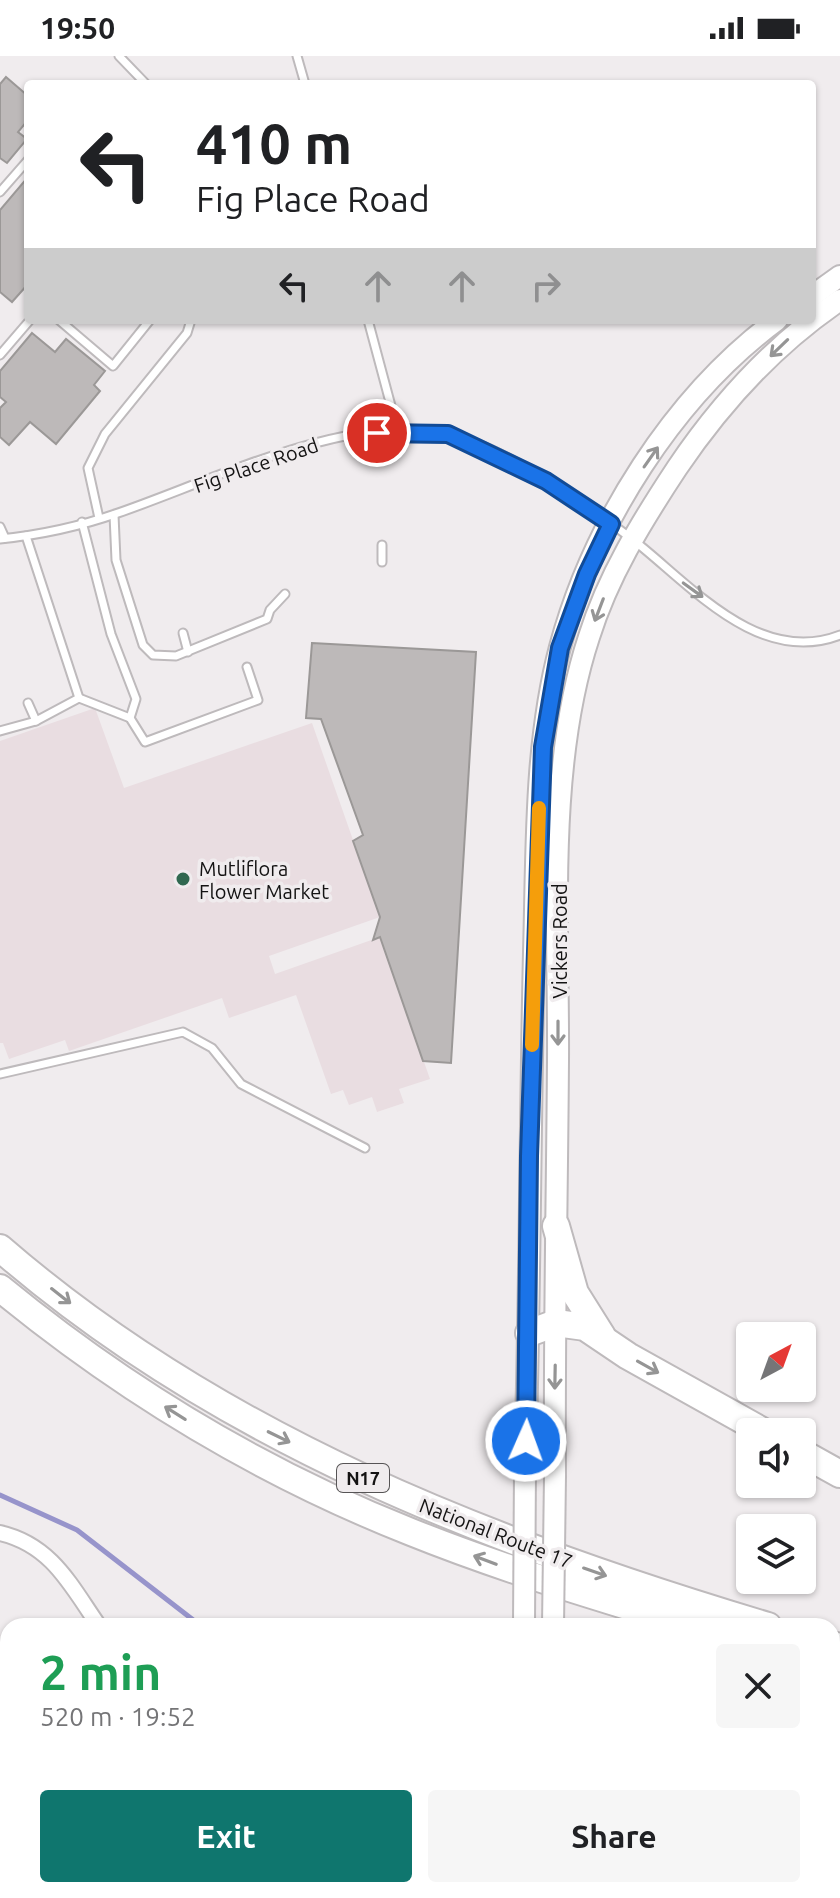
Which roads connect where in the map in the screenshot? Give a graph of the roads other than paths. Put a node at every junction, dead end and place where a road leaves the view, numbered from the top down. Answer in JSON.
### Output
{"nodes":[{"id":1,"x":119,"y":56,"type":"edge"},
{"id":2,"x":297,"y":56,"type":"edge"},
{"id":3,"x":142,"y":80,"type":"edge"},
{"id":4,"x":304,"y":80,"type":"edge"},
{"id":5,"x":24,"y":165,"type":"edge"},
{"id":6,"x":0,"y":192,"type":"edge"},
{"id":7,"x":840,"y":276,"type":"edge"},
{"id":8,"x":816,"y":293,"type":"edge"},
{"id":9,"x":840,"y":300,"type":"edge"},
{"id":10,"x":816,"y":318,"type":"edge"},
{"id":11,"x":27,"y":324,"type":"edge"},
{"id":12,"x":64,"y":324,"type":"edge"},
{"id":13,"x":147,"y":324,"type":"edge"},
{"id":14,"x":190,"y":324,"type":"edge"},
{"id":15,"x":369,"y":324,"type":"edge"},
{"id":16,"x":773,"y":324,"type":"edge"},
{"id":17,"x":808,"y":324,"type":"edge"},
{"id":18,"x":0,"y":355,"type":"edge"},
{"id":19,"x":398,"y":432,"type":"junction"},
{"id":20,"x":114,"y":515,"type":"junction"},
{"id":21,"x":99,"y":518,"type":"junction"},
{"id":22,"x":82,"y":522,"type":"junction"},
{"id":23,"x":611,"y":524,"type":"junction"},
{"id":24,"x":0,"y":527,"type":"edge"},
{"id":25,"x":26,"y":536,"type":"junction"},
{"id":26,"x":3,"y":538,"type":"edge"},
{"id":27,"x":633,"y":540,"type":"junction"},
{"id":28,"x":382,"y":545,"type":"dead end"},
{"id":29,"x":382,"y":562,"type":"dead end"},
{"id":30,"x":285,"y":594,"type":"dead end"},
{"id":31,"x":183,"y":633,"type":"dead end"},
{"id":32,"x":840,"y":635,"type":"edge"},
{"id":33,"x":188,"y":652,"type":"junction"},
{"id":34,"x":247,"y":667,"type":"dead end"},
{"id":35,"x":79,"y":698,"type":"junction"},
{"id":36,"x":28,"y":703,"type":"dead end"},
{"id":37,"x":130,"y":718,"type":"junction"},
{"id":38,"x":36,"y":721,"type":"junction"},
{"id":39,"x":0,"y":731,"type":"edge"},
{"id":40,"x":0,"y":1074,"type":"edge"},
{"id":41,"x":365,"y":1148,"type":"dead end"},
{"id":42,"x":556,"y":1226,"type":"junction"},
{"id":43,"x":0,"y":1248,"type":"edge"},
{"id":44,"x":0,"y":1288,"type":"edge"},
{"id":45,"x":556,"y":1323,"type":"junction"},
{"id":46,"x":529,"y":1333,"type":"junction"},
{"id":47,"x":604,"y":1337,"type":"junction"},
{"id":48,"x":739,"y":1418,"type":"edge"},
{"id":49,"x":816,"y":1461,"type":"edge"},
{"id":50,"x":840,"y":1474,"type":"edge"},
{"id":51,"x":0,"y":1533,"type":"edge"},
{"id":52,"x":93,"y":1618,"type":"edge"},
{"id":53,"x":524,"y":1618,"type":"edge"},
{"id":54,"x":553,"y":1618,"type":"edge"},
{"id":55,"x":667,"y":1618,"type":"edge"},
{"id":56,"x":742,"y":1618,"type":"edge"}],
"edges":[{"from":1,"to":3,"type":"lane"},
{"from":2,"to":4,"type":"lane"},
{"from":5,"to":6,"type":"lane"},
{"from":7,"to":8,"type":"main road"},
{"from":9,"to":10,"type":"main road","name":"Vickers Road","one_way":true},
{"from":11,"to":18,"type":"lane"},
{"from":12,"to":13,"type":"lane"},
{"from":14,"to":21,"type":"lane"},
{"from":15,"to":19,"type":"lane"},
{"from":23,"to":16,"type":"main road","name":"Vickers Road","one_way":true},
{"from":17,"to":27,"type":"main road","name":"Vickers Road","one_way":true},
{"from":19,"to":20,"type":"lane","name":"Fig Place Road"},
{"from":19,"to":23,"type":"lane","name":"Fig Place Road"},
{"from":20,"to":21,"type":"lane","name":"Fig Place Road"},
{"from":20,"to":33,"type":"lane"},
{"from":21,"to":22,"type":"lane","name":"Fig Place Road"},
{"from":22,"to":25,"type":"lane","name":"Fig Place Road"},
{"from":22,"to":37,"type":"lane"},
{"from":23,"to":27,"type":"lane","name":"Fig Place Road"},
{"from":23,"to":46,"type":"main road","name":"Vickers Road"},
{"from":24,"to":26,"type":"lane"},
{"from":25,"to":26,"type":"lane","name":"Fig Place Road"},
{"from":25,"to":35,"type":"lane"},
{"from":27,"to":32,"type":"lane","name":"Fig Place Road","one_way":true},
{"from":27,"to":42,"type":"main road","name":"Vickers Road","one_way":true},
{"from":28,"to":29,"type":"lane"},
{"from":30,"to":33,"type":"lane"},
{"from":31,"to":33,"type":"lane"},
{"from":34,"to":37,"type":"lane"},
{"from":35,"to":37,"type":"lane"},
{"from":35,"to":38,"type":"lane"},
{"from":36,"to":38,"type":"lane"},
{"from":38,"to":39,"type":"lane"},
{"from":40,"to":41,"type":"lane"},
{"from":42,"to":45,"type":"main road","name":"Vickers Road"},
{"from":42,"to":47,"type":"highway"},
{"from":43,"to":56,"type":"highway","name":"National Route 17","number":"N17","one_way":true},
{"from":55,"to":44,"type":"highway","number":"N17","one_way":true},
{"from":45,"to":46,"type":"highway"},
{"from":45,"to":47,"type":"highway"},
{"from":45,"to":54,"type":"main road","name":"Vickers Road","one_way":true,"bridge":true},
{"from":46,"to":53,"type":"main road","name":"Vickers Road","bridge":true},
{"from":47,"to":48,"type":"highway","one_way":true},
{"from":49,"to":50,"type":"highway"},
{"from":51,"to":52,"type":"street"}]}
